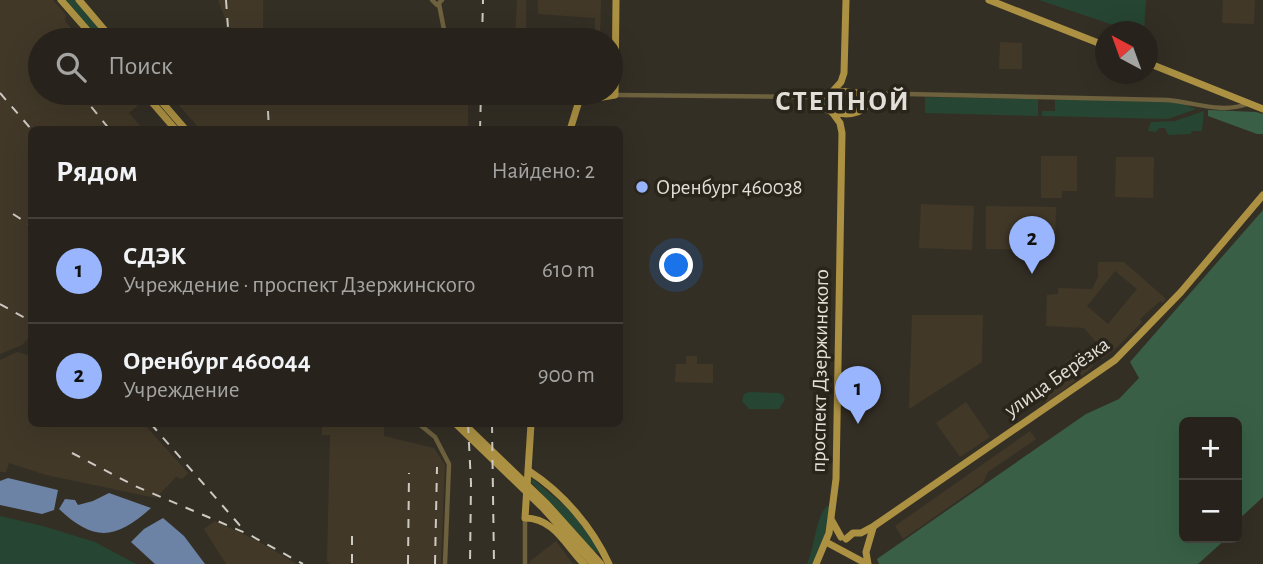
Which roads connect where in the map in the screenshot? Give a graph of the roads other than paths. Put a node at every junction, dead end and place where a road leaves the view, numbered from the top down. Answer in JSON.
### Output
{"nodes":[{"id":1,"x":61,"y":0,"type":"edge"},
{"id":2,"x":79,"y":0,"type":"edge"},
{"id":3,"x":432,"y":0,"type":"edge"},
{"id":4,"x":616,"y":0,"type":"edge"},
{"id":5,"x":846,"y":0,"type":"edge"},
{"id":6,"x":989,"y":0,"type":"edge"},
{"id":7,"x":440,"y":2,"type":"edge"},
{"id":8,"x":86,"y":28,"type":"edge"},
{"id":9,"x":103,"y":28,"type":"edge"},
{"id":10,"x":444,"y":28,"type":"edge"},
{"id":11,"x":616,"y":28,"type":"edge"},
{"id":12,"x":1095,"y":42,"type":"edge"},
{"id":13,"x":1158,"y":67,"type":"edge"},
{"id":14,"x":844,"y":72,"type":"junction"},
{"id":15,"x":828,"y":93,"type":"junction"},
{"id":16,"x":857,"y":93,"type":"junction"},
{"id":17,"x":883,"y":94,"type":"junction"},
{"id":18,"x":623,"y":95,"type":"edge"},
{"id":19,"x":807,"y":97,"type":"junction"},
{"id":20,"x":1248,"y":103,"type":"junction"},
{"id":21,"x":154,"y":105,"type":"edge"},
{"id":22,"x":164,"y":105,"type":"edge"},
{"id":23,"x":578,"y":105,"type":"edge"},
{"id":24,"x":820,"y":105,"type":"junction"},
{"id":25,"x":867,"y":106,"type":"junction"},
{"id":26,"x":1263,"y":110,"type":"edge"},
{"id":27,"x":832,"y":112,"type":"junction"},
{"id":28,"x":854,"y":113,"type":"junction"},
{"id":29,"x":173,"y":126,"type":"edge"},
{"id":30,"x":183,"y":126,"type":"edge"},
{"id":31,"x":571,"y":126,"type":"edge"},
{"id":32,"x":842,"y":133,"type":"junction"},
{"id":33,"x":1263,"y":195,"type":"edge"},
{"id":34,"x":423,"y":427,"type":"edge"},
{"id":35,"x":459,"y":427,"type":"edge"},
{"id":36,"x":467,"y":427,"type":"edge"},
{"id":37,"x":531,"y":427,"type":"edge"},
{"id":38,"x":529,"y":471,"type":"junction"},
{"id":39,"x":538,"y":499,"type":"junction"},
{"id":40,"x":525,"y":518,"type":"junction"},
{"id":41,"x":832,"y":521,"type":"junction"},
{"id":42,"x":874,"y":526,"type":"junction"},
{"id":43,"x":829,"y":533,"type":"junction"},
{"id":44,"x":861,"y":533,"type":"junction"},
{"id":45,"x":844,"y":538,"type":"junction"},
{"id":46,"x":869,"y":540,"type":"junction"},
{"id":47,"x":826,"y":542,"type":"junction"},
{"id":48,"x":603,"y":551,"type":"junction"},
{"id":49,"x":866,"y":552,"type":"junction"},
{"id":50,"x":853,"y":555,"type":"junction"},
{"id":51,"x":588,"y":561,"type":"edge"},
{"id":52,"x":445,"y":564,"type":"edge"},
{"id":53,"x":525,"y":564,"type":"edge"},
{"id":54,"x":601,"y":564,"type":"edge"},
{"id":55,"x":609,"y":564,"type":"edge"},
{"id":56,"x":816,"y":564,"type":"edge"},
{"id":57,"x":868,"y":564,"type":"edge"}],
"edges":[{"from":1,"to":8,"type":"main road"},
{"from":2,"to":9,"type":"main road"},
{"from":3,"to":7,"type":"street"},
{"from":4,"to":11,"type":"main road"},
{"from":5,"to":14,"type":"main road"},
{"from":6,"to":12,"type":"main road"},
{"from":7,"to":10,"type":"street"},
{"from":13,"to":20,"type":"main road"},
{"from":14,"to":15,"type":"main road"},
{"from":14,"to":16,"type":"main road"},
{"from":15,"to":16,"type":"main road"},
{"from":15,"to":19,"type":"street"},
{"from":15,"to":24,"type":"main road"},
{"from":16,"to":17,"type":"street"},
{"from":16,"to":25,"type":"main road"},
{"from":17,"to":20,"type":"street"},
{"from":17,"to":25,"type":"street"},
{"from":18,"to":19,"type":"street"},
{"from":19,"to":24,"type":"street"},
{"from":20,"to":26,"type":"main road"},
{"from":21,"to":29,"type":"main road"},
{"from":22,"to":30,"type":"main road"},
{"from":23,"to":31,"type":"main road"},
{"from":24,"to":27,"type":"main road"},
{"from":25,"to":28,"type":"main road"},
{"from":27,"to":28,"type":"main road"},
{"from":27,"to":32,"type":"main road","name":"проспект Дзержинского"},
{"from":28,"to":32,"type":"main road","name":"проспект Дзержинского"},
{"from":32,"to":41,"type":"main road","name":"проспект Дзержинского"},
{"from":33,"to":42,"type":"main road","name":"улица Берёзка"},
{"from":34,"to":52,"type":"street"},
{"from":35,"to":39,"type":"main road"},
{"from":36,"to":39,"type":"main road"},
{"from":37,"to":38,"type":"main road"},
{"from":38,"to":40,"type":"main road"},
{"from":38,"to":48,"type":"main road"},
{"from":39,"to":51,"type":"main road"},
{"from":40,"to":51,"type":"main road"},
{"from":40,"to":53,"type":"street"},
{"from":41,"to":43,"type":"main road","name":"проспект Дзержинского"},
{"from":41,"to":45,"type":"main road"},
{"from":42,"to":44,"type":"main road","name":"улица Берёзка"},
{"from":42,"to":46,"type":"main road"},
{"from":43,"to":45,"type":"main road"},
{"from":43,"to":47,"type":"main road","name":"проспект Дзержинского"},
{"from":44,"to":45,"type":"main road"},
{"from":44,"to":46,"type":"main road"},
{"from":45,"to":50,"type":"main road"},
{"from":46,"to":49,"type":"main road"},
{"from":47,"to":50,"type":"main road"},
{"from":47,"to":56,"type":"main road","name":"проспект Дзержинского"},
{"from":48,"to":51,"type":"main road"},
{"from":48,"to":55,"type":"main road"},
{"from":49,"to":50,"type":"main road"},
{"from":49,"to":57,"type":"main road"},
{"from":50,"to":57,"type":"main road"},
{"from":51,"to":54,"type":"main road"}]}
